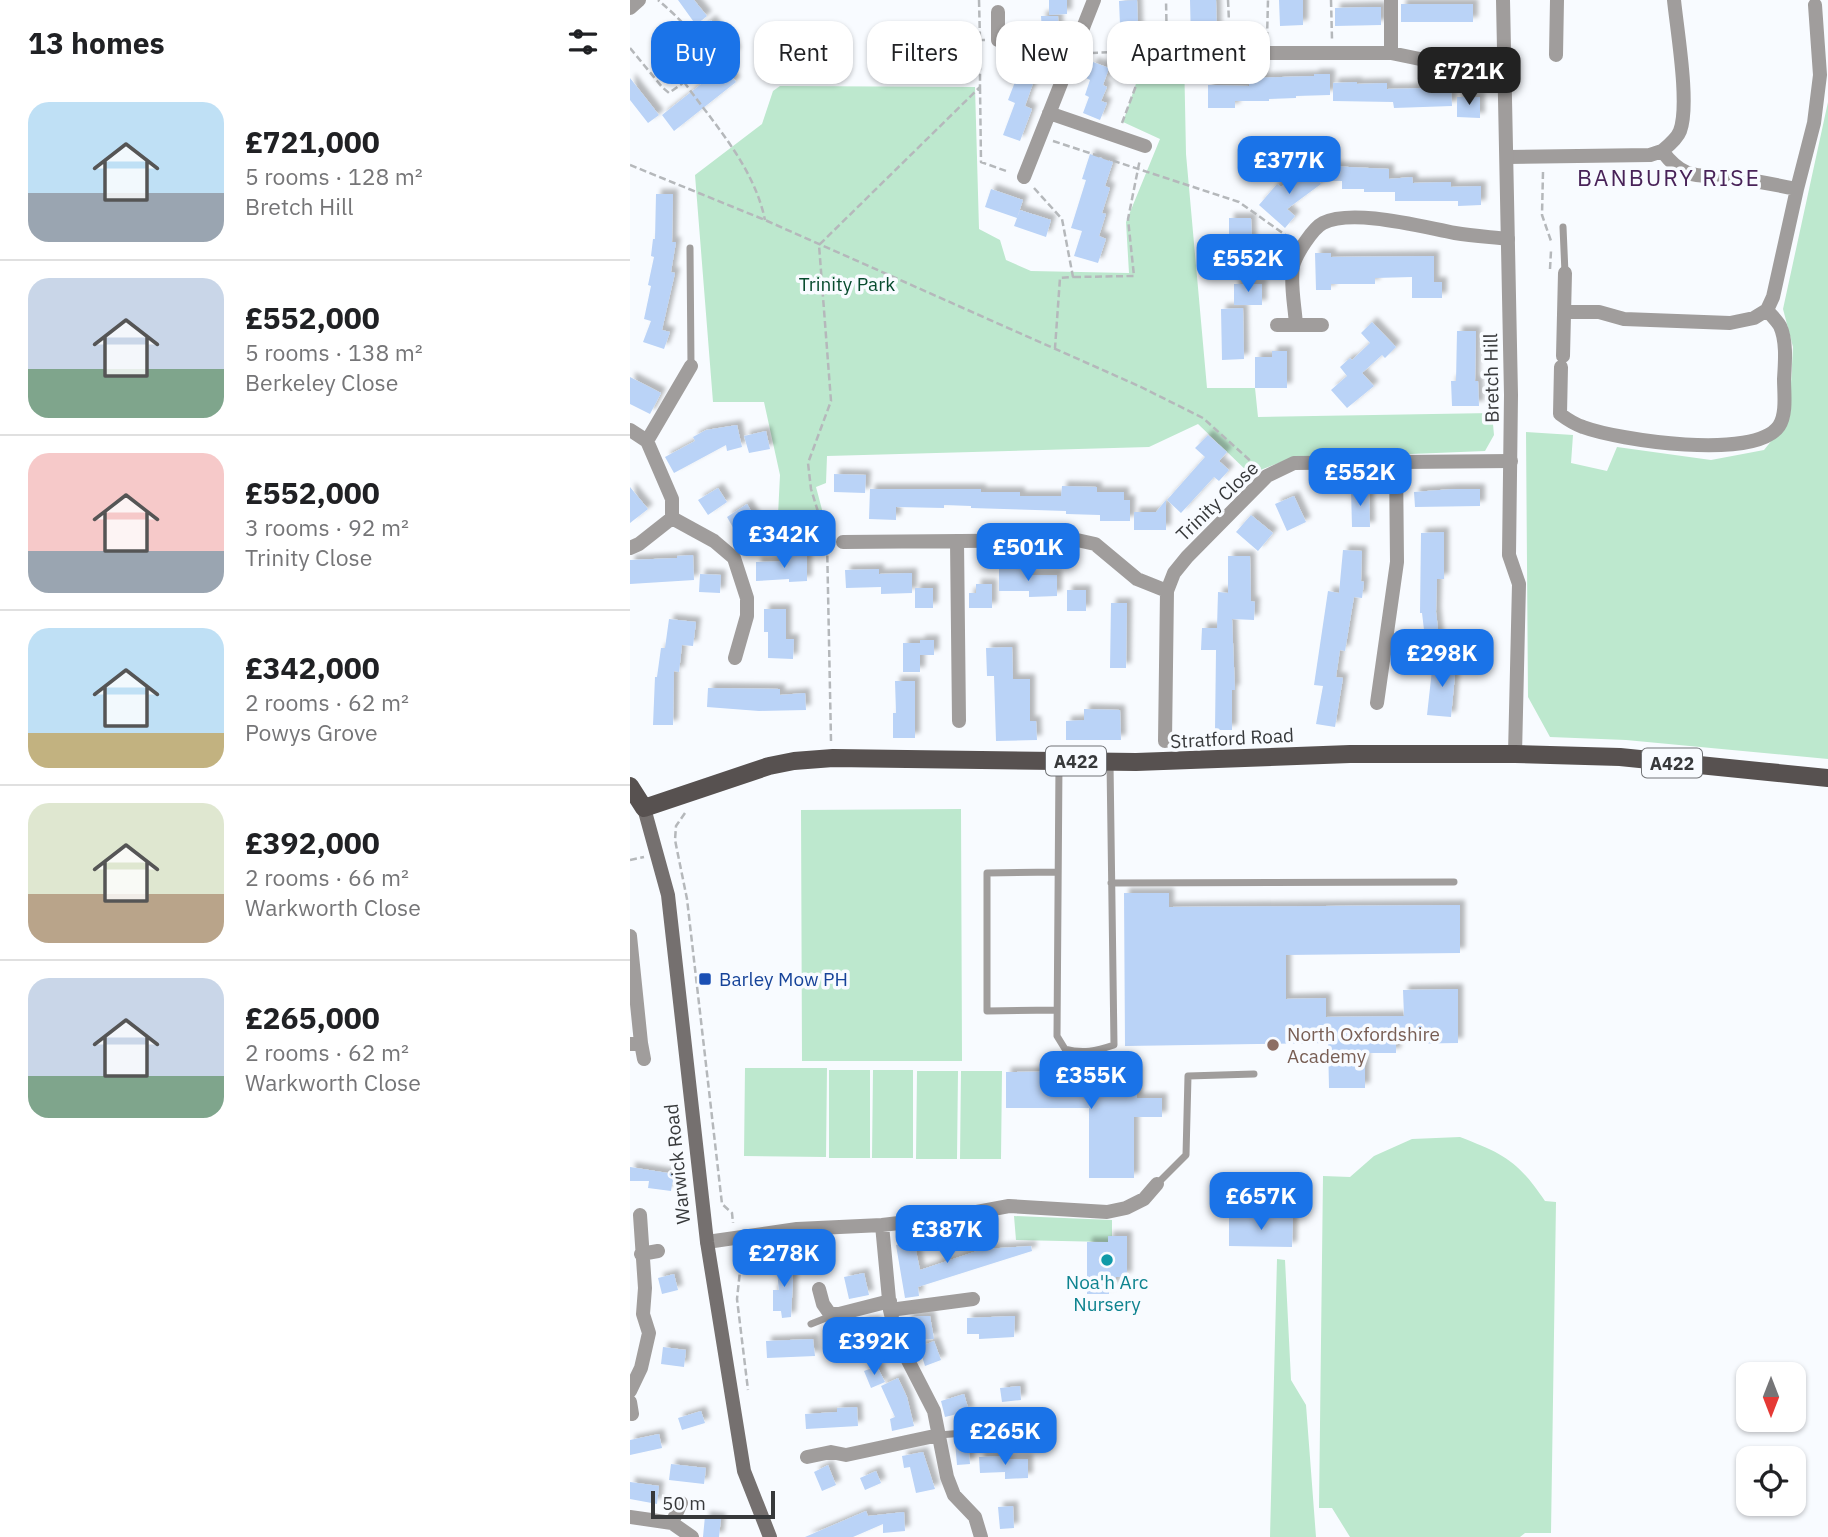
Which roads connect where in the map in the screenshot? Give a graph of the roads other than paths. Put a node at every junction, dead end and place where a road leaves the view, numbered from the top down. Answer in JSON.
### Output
{"nodes":[{"id":1,"x":639,"y":0,"type":"edge"},
{"id":2,"x":1094,"y":0,"type":"edge"},
{"id":3,"x":1391,"y":0,"type":"edge"},
{"id":4,"x":1503,"y":0,"type":"edge"},
{"id":5,"x":1557,"y":0,"type":"edge"},
{"id":6,"x":1674,"y":0,"type":"edge"},
{"id":7,"x":1815,"y":5,"type":"dead end"},
{"id":8,"x":630,"y":8,"type":"edge"},
{"id":9,"x":998,"y":12,"type":"dead end"},
{"id":10,"x":998,"y":21,"type":"edge"},
{"id":11,"x":1085,"y":21,"type":"edge"},
{"id":12,"x":1270,"y":53,"type":"edge"},
{"id":13,"x":1391,"y":53,"type":"junction"},
{"id":14,"x":1556,"y":55,"type":"dead end"},
{"id":15,"x":1504,"y":66,"type":"junction"},
{"id":16,"x":1060,"y":84,"type":"edge"},
{"id":17,"x":1049,"y":113,"type":"junction"},
{"id":18,"x":1145,"y":146,"type":"road end"},
{"id":19,"x":1662,"y":151,"type":"junction"},
{"id":20,"x":1507,"y":157,"type":"junction"},
{"id":21,"x":1024,"y":177,"type":"road end"},
{"id":22,"x":1797,"y":189,"type":"junction"},
{"id":23,"x":1563,"y":226,"type":"dead end"},
{"id":24,"x":1508,"y":239,"type":"junction"},
{"id":25,"x":690,"y":248,"type":"dead end"},
{"id":26,"x":1565,"y":273,"type":"joint"},
{"id":27,"x":1767,"y":310,"type":"junction"},
{"id":28,"x":1564,"y":312,"type":"junction"},
{"id":29,"x":1296,"y":325,"type":"junction"},
{"id":30,"x":1322,"y":325,"type":"dead end"},
{"id":31,"x":1277,"y":326,"type":"dead end"},
{"id":32,"x":691,"y":366,"type":"joint"},
{"id":33,"x":630,"y":430,"type":"edge"},
{"id":34,"x":647,"y":441,"type":"junction"},
{"id":35,"x":1396,"y":461,"type":"junction"},
{"id":36,"x":1511,"y":461,"type":"junction"},
{"id":37,"x":672,"y":518,"type":"junction"},
{"id":38,"x":957,"y":541,"type":"junction"},
{"id":39,"x":844,"y":542,"type":"dead end"},
{"id":40,"x":630,"y":548,"type":"edge"},
{"id":41,"x":1167,"y":591,"type":"junction"},
{"id":42,"x":735,"y":658,"type":"dead end"},
{"id":43,"x":1377,"y":703,"type":"dead end"},
{"id":44,"x":959,"y":721,"type":"dead end"},
{"id":45,"x":1165,"y":741,"type":"dead end"},
{"id":46,"x":1515,"y":754,"type":"junction"},
{"id":47,"x":1059,"y":761,"type":"junction"},
{"id":48,"x":1110,"y":762,"type":"junction"},
{"id":49,"x":1828,"y":778,"type":"edge"},
{"id":50,"x":630,"y":786,"type":"edge"},
{"id":51,"x":644,"y":808,"type":"junction"},
{"id":52,"x":1058,"y":872,"type":"junction"},
{"id":53,"x":1454,"y":882,"type":"dead end"},
{"id":54,"x":1111,"y":883,"type":"junction"},
{"id":55,"x":630,"y":936,"type":"edge"},
{"id":56,"x":1057,"y":1010,"type":"junction"},
{"id":57,"x":636,"y":1044,"type":"edge"},
{"id":58,"x":644,"y":1059,"type":"dead end"},
{"id":59,"x":1254,"y":1074,"type":"dead end"},
{"id":60,"x":1157,"y":1184,"type":"joint"},
{"id":61,"x":640,"y":1215,"type":"dead end"},
{"id":62,"x":882,"y":1225,"type":"junction"},
{"id":63,"x":707,"y":1242,"type":"junction"},
{"id":64,"x":657,"y":1251,"type":"dead end"},
{"id":65,"x":642,"y":1254,"type":"junction"},
{"id":66,"x":819,"y":1289,"type":"dead end"},
{"id":67,"x":973,"y":1299,"type":"dead end"},
{"id":68,"x":890,"y":1306,"type":"junction"},
{"id":69,"x":637,"y":1314,"type":"edge"},
{"id":70,"x":835,"y":1315,"type":"junction"},
{"id":71,"x":811,"y":1324,"type":"dead end"},
{"id":72,"x":630,"y":1391,"type":"edge"},
{"id":73,"x":989,"y":1431,"type":"dead end"},
{"id":74,"x":939,"y":1436,"type":"junction"},
{"id":75,"x":807,"y":1457,"type":"dead end"},
{"id":76,"x":681,"y":1503,"type":"dead end"},
{"id":77,"x":630,"y":1517,"type":"edge"},
{"id":78,"x":672,"y":1523,"type":"junction"},
{"id":79,"x":692,"y":1537,"type":"edge"},
{"id":80,"x":770,"y":1537,"type":"edge"},
{"id":81,"x":981,"y":1537,"type":"edge"}],
"edges":[{"from":1,"to":8,"type":"street"},
{"from":2,"to":11,"type":"street"},
{"from":3,"to":13,"type":"street"},
{"from":4,"to":15,"type":"street","name":"Bretch Hill"},
{"from":5,"to":14,"type":"street"},
{"from":6,"to":19,"type":"street"},
{"from":7,"to":22,"type":"street"},
{"from":9,"to":10,"type":"street"},
{"from":12,"to":13,"type":"street"},
{"from":13,"to":15,"type":"street"},
{"from":15,"to":20,"type":"street","name":"Bretch Hill"},
{"from":16,"to":17,"type":"street"},
{"from":17,"to":18,"type":"street"},
{"from":17,"to":21,"type":"street"},
{"from":19,"to":20,"type":"street"},
{"from":19,"to":22,"type":"street"},
{"from":20,"to":24,"type":"street","name":"Bretch Hill"},
{"from":22,"to":27,"type":"street"},
{"from":23,"to":26,"type":"lane"},
{"from":24,"to":29,"type":"street"},
{"from":24,"to":36,"type":"street","name":"Bretch Hill"},
{"from":25,"to":32,"type":"lane"},
{"from":26,"to":28,"type":"street"},
{"from":27,"to":28,"type":"street"},
{"from":27,"to":28,"type":"street"},
{"from":29,"to":30,"type":"street"},
{"from":29,"to":31,"type":"street"},
{"from":32,"to":34,"type":"street"},
{"from":33,"to":34,"type":"street"},
{"from":34,"to":37,"type":"street"},
{"from":35,"to":36,"type":"street","name":"Trinity Close"},
{"from":35,"to":41,"type":"street","name":"Trinity Close"},
{"from":35,"to":43,"type":"street"},
{"from":36,"to":46,"type":"street","name":"Bretch Hill"},
{"from":37,"to":40,"type":"street"},
{"from":37,"to":42,"type":"street"},
{"from":38,"to":39,"type":"street"},
{"from":38,"to":41,"type":"street"},
{"from":38,"to":44,"type":"street"},
{"from":41,"to":45,"type":"street","name":"Trinity Close"},
{"from":46,"to":48,"type":"main road","name":"Stratford Road","number":"A422"},
{"from":46,"to":49,"type":"main road","name":"Stratford Road","number":"A422"},
{"from":47,"to":48,"type":"main road","name":"Stratford Road","number":"A422"},
{"from":47,"to":51,"type":"main road","name":"Stratford Road","number":"A422"},
{"from":47,"to":52,"type":"lane"},
{"from":48,"to":54,"type":"lane"},
{"from":50,"to":51,"type":"main road","name":"Warwick Road"},
{"from":51,"to":63,"type":"main road","name":"Warwick Road"},
{"from":52,"to":56,"type":"lane"},
{"from":52,"to":56,"type":"lane"},
{"from":53,"to":54,"type":"lane"},
{"from":54,"to":56,"type":"lane"},
{"from":55,"to":57,"type":"street"},
{"from":57,"to":58,"type":"street"},
{"from":59,"to":60,"type":"lane"},
{"from":60,"to":62,"type":"street"},
{"from":61,"to":65,"type":"street"},
{"from":62,"to":63,"type":"street"},
{"from":62,"to":68,"type":"street"},
{"from":63,"to":80,"type":"main road","name":"Warwick Road"},
{"from":64,"to":65,"type":"street"},
{"from":65,"to":69,"type":"street"},
{"from":66,"to":70,"type":"street"},
{"from":67,"to":68,"type":"street"},
{"from":68,"to":70,"type":"street"},
{"from":68,"to":74,"type":"street"},
{"from":69,"to":72,"type":"street"},
{"from":70,"to":71,"type":"lane"},
{"from":73,"to":74,"type":"lane"},
{"from":74,"to":75,"type":"street"},
{"from":74,"to":81,"type":"street"},
{"from":76,"to":78,"type":"street"},
{"from":77,"to":78,"type":"street"},
{"from":78,"to":79,"type":"street"}]}
